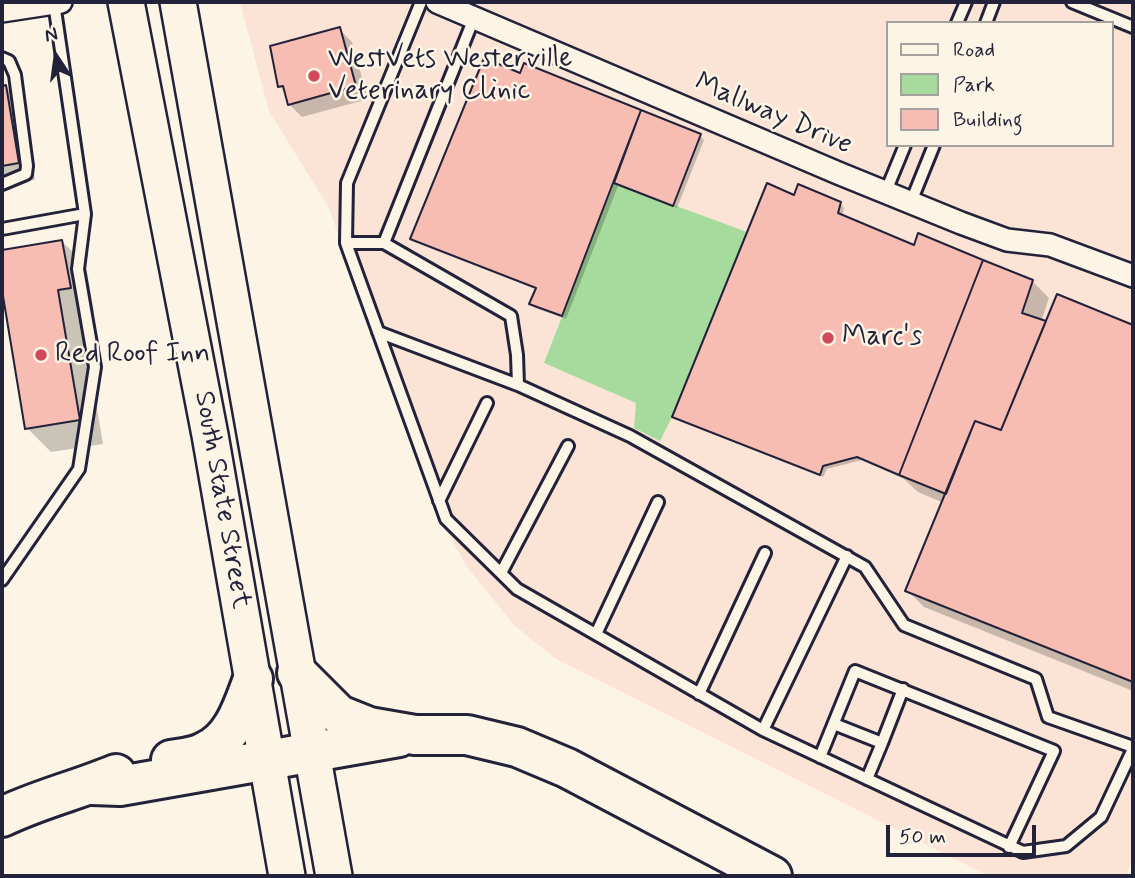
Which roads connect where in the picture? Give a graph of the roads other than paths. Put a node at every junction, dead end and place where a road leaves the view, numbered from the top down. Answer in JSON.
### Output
{"nodes":[{"id":1,"x":58,"y":2,"type":"edge"},
{"id":2,"x":126,"y":2,"type":"edge"},
{"id":3,"x":178,"y":2,"type":"edge"},
{"id":4,"x":421,"y":2,"type":"edge"},
{"id":5,"x":436,"y":2,"type":"edge"},
{"id":6,"x":966,"y":2,"type":"edge"},
{"id":7,"x":994,"y":2,"type":"edge"},
{"id":8,"x":1072,"y":2,"type":"edge"},
{"id":9,"x":2,"y":11,"type":"edge"},
{"id":10,"x":474,"y":18,"type":"junction"},
{"id":11,"x":958,"y":21,"type":"edge"},
{"id":12,"x":986,"y":21,"type":"edge"},
{"id":13,"x":1133,"y":27,"type":"edge"},
{"id":14,"x":2,"y":58,"type":"edge"},
{"id":15,"x":904,"y":147,"type":"edge"},
{"id":16,"x":933,"y":147,"type":"edge"},
{"id":17,"x":2,"y":184,"type":"edge"},
{"id":18,"x":886,"y":191,"type":"junction"},
{"id":19,"x":911,"y":202,"type":"junction"},
{"id":20,"x":85,"y":214,"type":"junction"},
{"id":21,"x":2,"y":229,"type":"edge"},
{"id":22,"x":346,"y":243,"type":"junction"},
{"id":23,"x":384,"y":243,"type":"junction"},
{"id":24,"x":1133,"y":276,"type":"edge"},
{"id":25,"x":378,"y":332,"type":"junction"},
{"id":26,"x":518,"y":385,"type":"junction"},
{"id":27,"x":487,"y":403,"type":"dead end"},
{"id":28,"x":568,"y":446,"type":"dead end"},
{"id":29,"x":439,"y":501,"type":"junction"},
{"id":30,"x":658,"y":502,"type":"dead end"},
{"id":31,"x":765,"y":553,"type":"dead end"},
{"id":32,"x":847,"y":556,"type":"junction"},
{"id":33,"x":501,"y":573,"type":"junction"},
{"id":34,"x":2,"y":580,"type":"edge"},
{"id":35,"x":596,"y":634,"type":"junction"},
{"id":36,"x":297,"y":673,"type":"junction"},
{"id":37,"x":253,"y":680,"type":"junction"},
{"id":38,"x":903,"y":689,"type":"junction"},
{"id":39,"x":699,"y":694,"type":"junction"},
{"id":40,"x":834,"y":724,"type":"junction"},
{"id":41,"x":763,"y":730,"type":"junction"},
{"id":42,"x":415,"y":734,"type":"junction"},
{"id":43,"x":882,"y":743,"type":"junction"},
{"id":44,"x":1133,"y":748,"type":"edge"},
{"id":45,"x":312,"y":754,"type":"junction"},
{"id":46,"x":820,"y":757,"type":"junction"},
{"id":47,"x":267,"y":762,"type":"junction"},
{"id":48,"x":867,"y":779,"type":"junction"},
{"id":49,"x":92,"y":785,"type":"junction"},
{"id":50,"x":2,"y":817,"type":"edge"},
{"id":51,"x":1009,"y":847,"type":"junction"},
{"id":52,"x":287,"y":876,"type":"edge"},
{"id":53,"x":334,"y":876,"type":"edge"},
{"id":54,"x":772,"y":876,"type":"edge"}],
"edges":[{"from":1,"to":9,"type":"street"},
{"from":1,"to":20,"type":"lane"},
{"from":2,"to":37,"type":"main road","name":"South State Street"},
{"from":3,"to":36,"type":"main road","name":"South State Street"},
{"from":4,"to":22,"type":"lane"},
{"from":5,"to":10,"type":"street","name":"Mallway Drive"},
{"from":6,"to":11,"type":"lane"},
{"from":7,"to":12,"type":"lane"},
{"from":8,"to":13,"type":"lane"},
{"from":10,"to":18,"type":"street","name":"Mallway Drive"},
{"from":10,"to":23,"type":"lane"},
{"from":14,"to":17,"type":"lane"},
{"from":15,"to":18,"type":"lane"},
{"from":16,"to":19,"type":"lane"},
{"from":18,"to":19,"type":"street","name":"Mallway Drive"},
{"from":19,"to":24,"type":"street","name":"Mallway Drive"},
{"from":20,"to":21,"type":"lane"},
{"from":20,"to":34,"type":"lane"},
{"from":22,"to":23,"type":"lane"},
{"from":22,"to":25,"type":"lane"},
{"from":23,"to":26,"type":"lane"},
{"from":25,"to":26,"type":"lane"},
{"from":25,"to":29,"type":"lane"},
{"from":26,"to":32,"type":"lane"},
{"from":27,"to":29,"type":"lane"},
{"from":28,"to":33,"type":"lane"},
{"from":29,"to":33,"type":"lane"},
{"from":30,"to":35,"type":"lane"},
{"from":31,"to":39,"type":"lane"},
{"from":32,"to":41,"type":"lane"},
{"from":32,"to":44,"type":"lane"},
{"from":33,"to":35,"type":"lane"},
{"from":35,"to":39,"type":"lane"},
{"from":36,"to":42,"type":"highway"},
{"from":36,"to":45,"type":"main road","name":"South State Street"},
{"from":37,"to":47,"type":"main road","name":"South State Street"},
{"from":37,"to":49,"type":"highway"},
{"from":38,"to":40,"type":"lane"},
{"from":38,"to":43,"type":"lane"},
{"from":38,"to":51,"type":"lane"},
{"from":39,"to":41,"type":"lane"},
{"from":40,"to":43,"type":"lane"},
{"from":40,"to":46,"type":"lane"},
{"from":41,"to":46,"type":"lane"},
{"from":42,"to":45,"type":"highway"},
{"from":42,"to":54,"type":"highway"},
{"from":43,"to":48,"type":"lane"},
{"from":44,"to":51,"type":"lane"},
{"from":45,"to":47,"type":"highway"},
{"from":45,"to":53,"type":"main road","name":"South State Street"},
{"from":46,"to":48,"type":"lane"},
{"from":47,"to":49,"type":"highway"},
{"from":47,"to":52,"type":"main road","name":"South State Street"},
{"from":48,"to":51,"type":"lane"},
{"from":49,"to":50,"type":"highway"}]}
